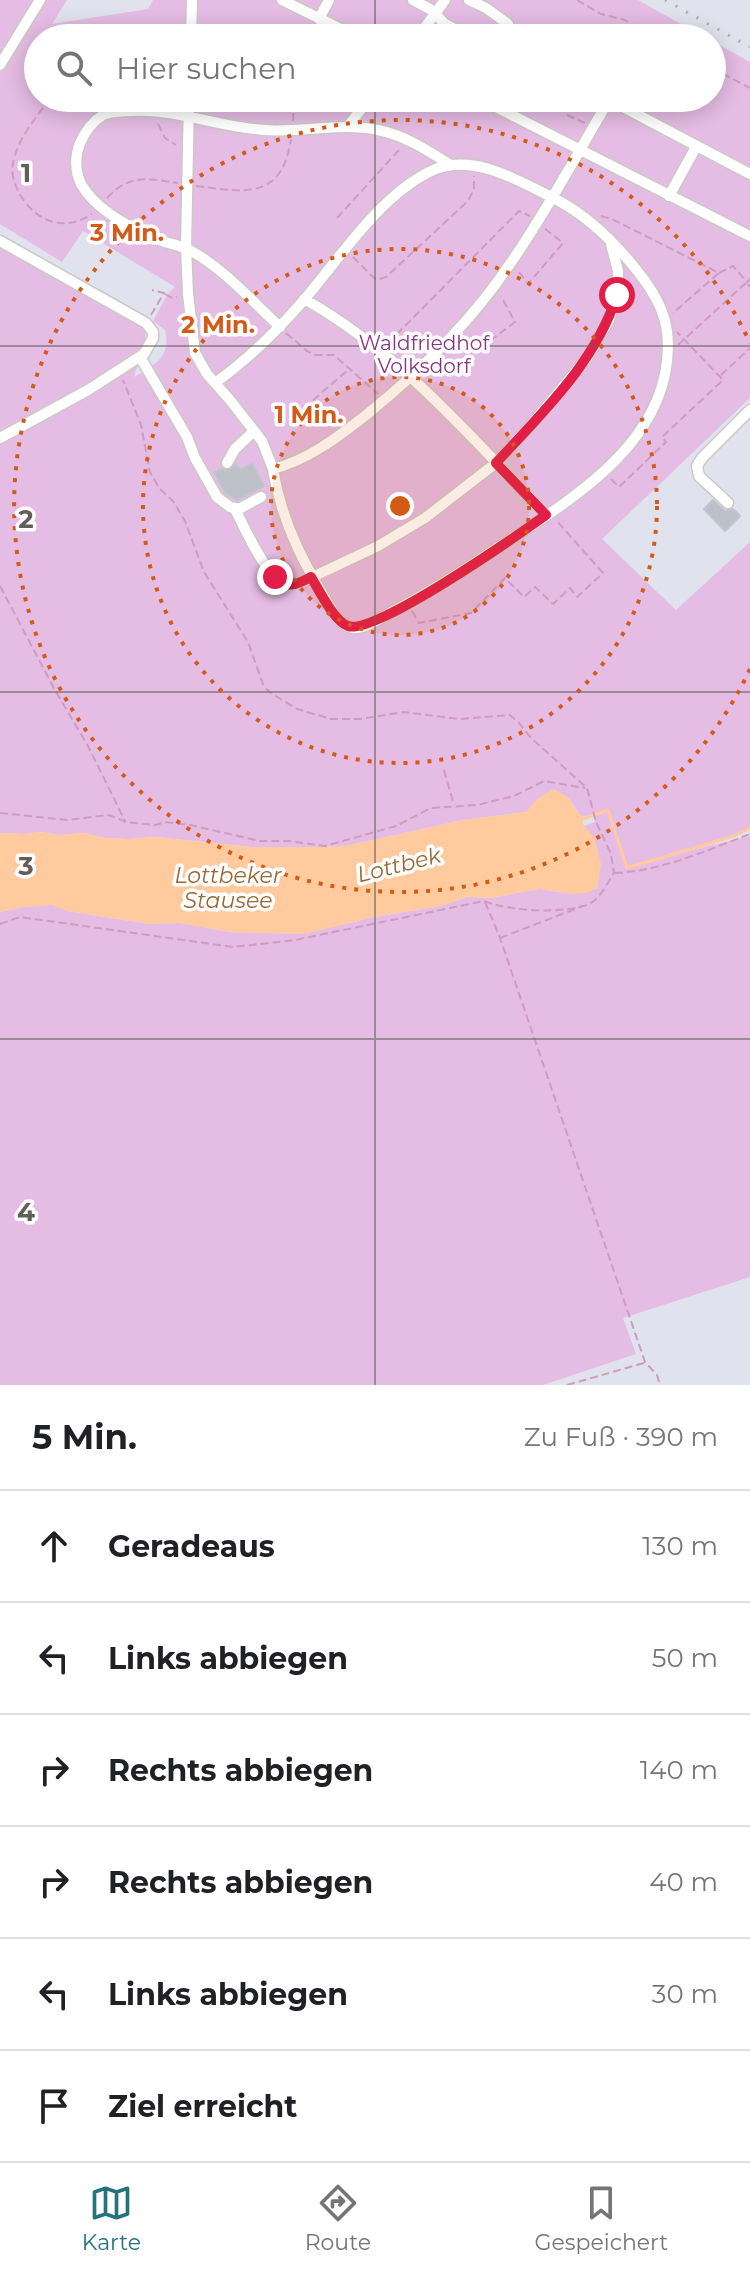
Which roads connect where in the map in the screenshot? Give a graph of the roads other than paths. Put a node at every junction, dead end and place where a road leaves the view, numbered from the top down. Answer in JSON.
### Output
{"nodes":[{"id":1,"x":40,"y":0,"type":"edge"},
{"id":2,"x":192,"y":0,"type":"edge"},
{"id":3,"x":282,"y":0,"type":"edge"},
{"id":4,"x":329,"y":0,"type":"edge"},
{"id":5,"x":413,"y":0,"type":"edge"},
{"id":6,"x":445,"y":0,"type":"edge"},
{"id":7,"x":469,"y":0,"type":"edge"},
{"id":8,"x":434,"y":14,"type":"junction"},
{"id":9,"x":319,"y":19,"type":"junction"},
{"id":10,"x":25,"y":24,"type":"edge"},
{"id":11,"x":191,"y":24,"type":"edge"},
{"id":12,"x":330,"y":24,"type":"edge"},
{"id":13,"x":427,"y":24,"type":"edge"},
{"id":14,"x":445,"y":24,"type":"edge"},
{"id":15,"x":508,"y":24,"type":"dead end"},
{"id":16,"x":24,"y":26,"type":"edge"},
{"id":17,"x":0,"y":65,"type":"edge"},
{"id":18,"x":115,"y":112,"type":"edge"},
{"id":19,"x":163,"y":112,"type":"edge"},
{"id":20,"x":189,"y":112,"type":"edge"},
{"id":21,"x":359,"y":112,"type":"edge"},
{"id":22,"x":516,"y":112,"type":"edge"},
{"id":23,"x":601,"y":112,"type":"edge"},
{"id":24,"x":632,"y":112,"type":"edge"},
{"id":25,"x":189,"y":116,"type":"junction"},
{"id":26,"x":348,"y":126,"type":"junction"},
{"id":27,"x":696,"y":147,"type":"junction"},
{"id":28,"x":579,"y":150,"type":"junction"},
{"id":29,"x":449,"y":164,"type":"junction"},
{"id":30,"x":750,"y":174,"type":"edge"},
{"id":31,"x":669,"y":196,"type":"junction"},
{"id":32,"x":552,"y":198,"type":"junction"},
{"id":33,"x":750,"y":236,"type":"edge"},
{"id":34,"x":0,"y":241,"type":"edge"},
{"id":35,"x":611,"y":242,"type":"junction"},
{"id":36,"x":186,"y":248,"type":"junction"},
{"id":37,"x":304,"y":299,"type":"junction"},
{"id":38,"x":280,"y":327,"type":"junction"},
{"id":39,"x":140,"y":357,"type":"junction"},
{"id":40,"x":410,"y":378,"type":"junction"},
{"id":41,"x":215,"y":383,"type":"junction"},
{"id":42,"x":750,"y":410,"type":"edge"},
{"id":43,"x":254,"y":431,"type":"junction"},
{"id":44,"x":0,"y":438,"type":"edge"},
{"id":45,"x":227,"y":463,"type":"dead end"},
{"id":46,"x":496,"y":463,"type":"junction"},
{"id":47,"x":273,"y":469,"type":"junction"},
{"id":48,"x":261,"y":497,"type":"dead end"},
{"id":49,"x":728,"y":503,"type":"dead end"},
{"id":50,"x":235,"y":509,"type":"junction"},
{"id":51,"x":548,"y":514,"type":"junction"},
{"id":52,"x":311,"y":577,"type":"junction"}],
"edges":[{"from":1,"to":10,"type":"street"},
{"from":2,"to":11,"type":"street"},
{"from":3,"to":9,"type":"street"},
{"from":4,"to":9,"type":"street"},
{"from":5,"to":8,"type":"street"},
{"from":6,"to":8,"type":"street"},
{"from":7,"to":15,"type":"street"},
{"from":8,"to":13,"type":"street"},
{"from":8,"to":14,"type":"street"},
{"from":9,"to":12,"type":"street"},
{"from":16,"to":17,"type":"street"},
{"from":18,"to":36,"type":"street"},
{"from":19,"to":25,"type":"street"},
{"from":20,"to":25,"type":"street"},
{"from":21,"to":26,"type":"street"},
{"from":22,"to":28,"type":"street"},
{"from":23,"to":28,"type":"street"},
{"from":24,"to":27,"type":"street"},
{"from":25,"to":26,"type":"street"},
{"from":25,"to":36,"type":"street"},
{"from":26,"to":29,"type":"street"},
{"from":27,"to":30,"type":"street"},
{"from":27,"to":31,"type":"street"},
{"from":28,"to":31,"type":"street"},
{"from":28,"to":32,"type":"street"},
{"from":29,"to":32,"type":"street"},
{"from":29,"to":37,"type":"street"},
{"from":31,"to":33,"type":"street"},
{"from":32,"to":35,"type":"street"},
{"from":32,"to":40,"type":"street"},
{"from":34,"to":39,"type":"street"},
{"from":35,"to":46,"type":"street"},
{"from":35,"to":51,"type":"street"},
{"from":36,"to":38,"type":"street"},
{"from":36,"to":41,"type":"street"},
{"from":37,"to":38,"type":"street"},
{"from":37,"to":40,"type":"street"},
{"from":38,"to":41,"type":"street"},
{"from":39,"to":44,"type":"street"},
{"from":39,"to":50,"type":"street"},
{"from":40,"to":46,"type":"street"},
{"from":40,"to":47,"type":"street"},
{"from":41,"to":43,"type":"street"},
{"from":42,"to":49,"type":"street"},
{"from":43,"to":45,"type":"street"},
{"from":43,"to":47,"type":"street"},
{"from":46,"to":51,"type":"street"},
{"from":46,"to":52,"type":"street"},
{"from":47,"to":52,"type":"street"},
{"from":48,"to":50,"type":"street"},
{"from":50,"to":52,"type":"street"},
{"from":51,"to":52,"type":"street"}]}
